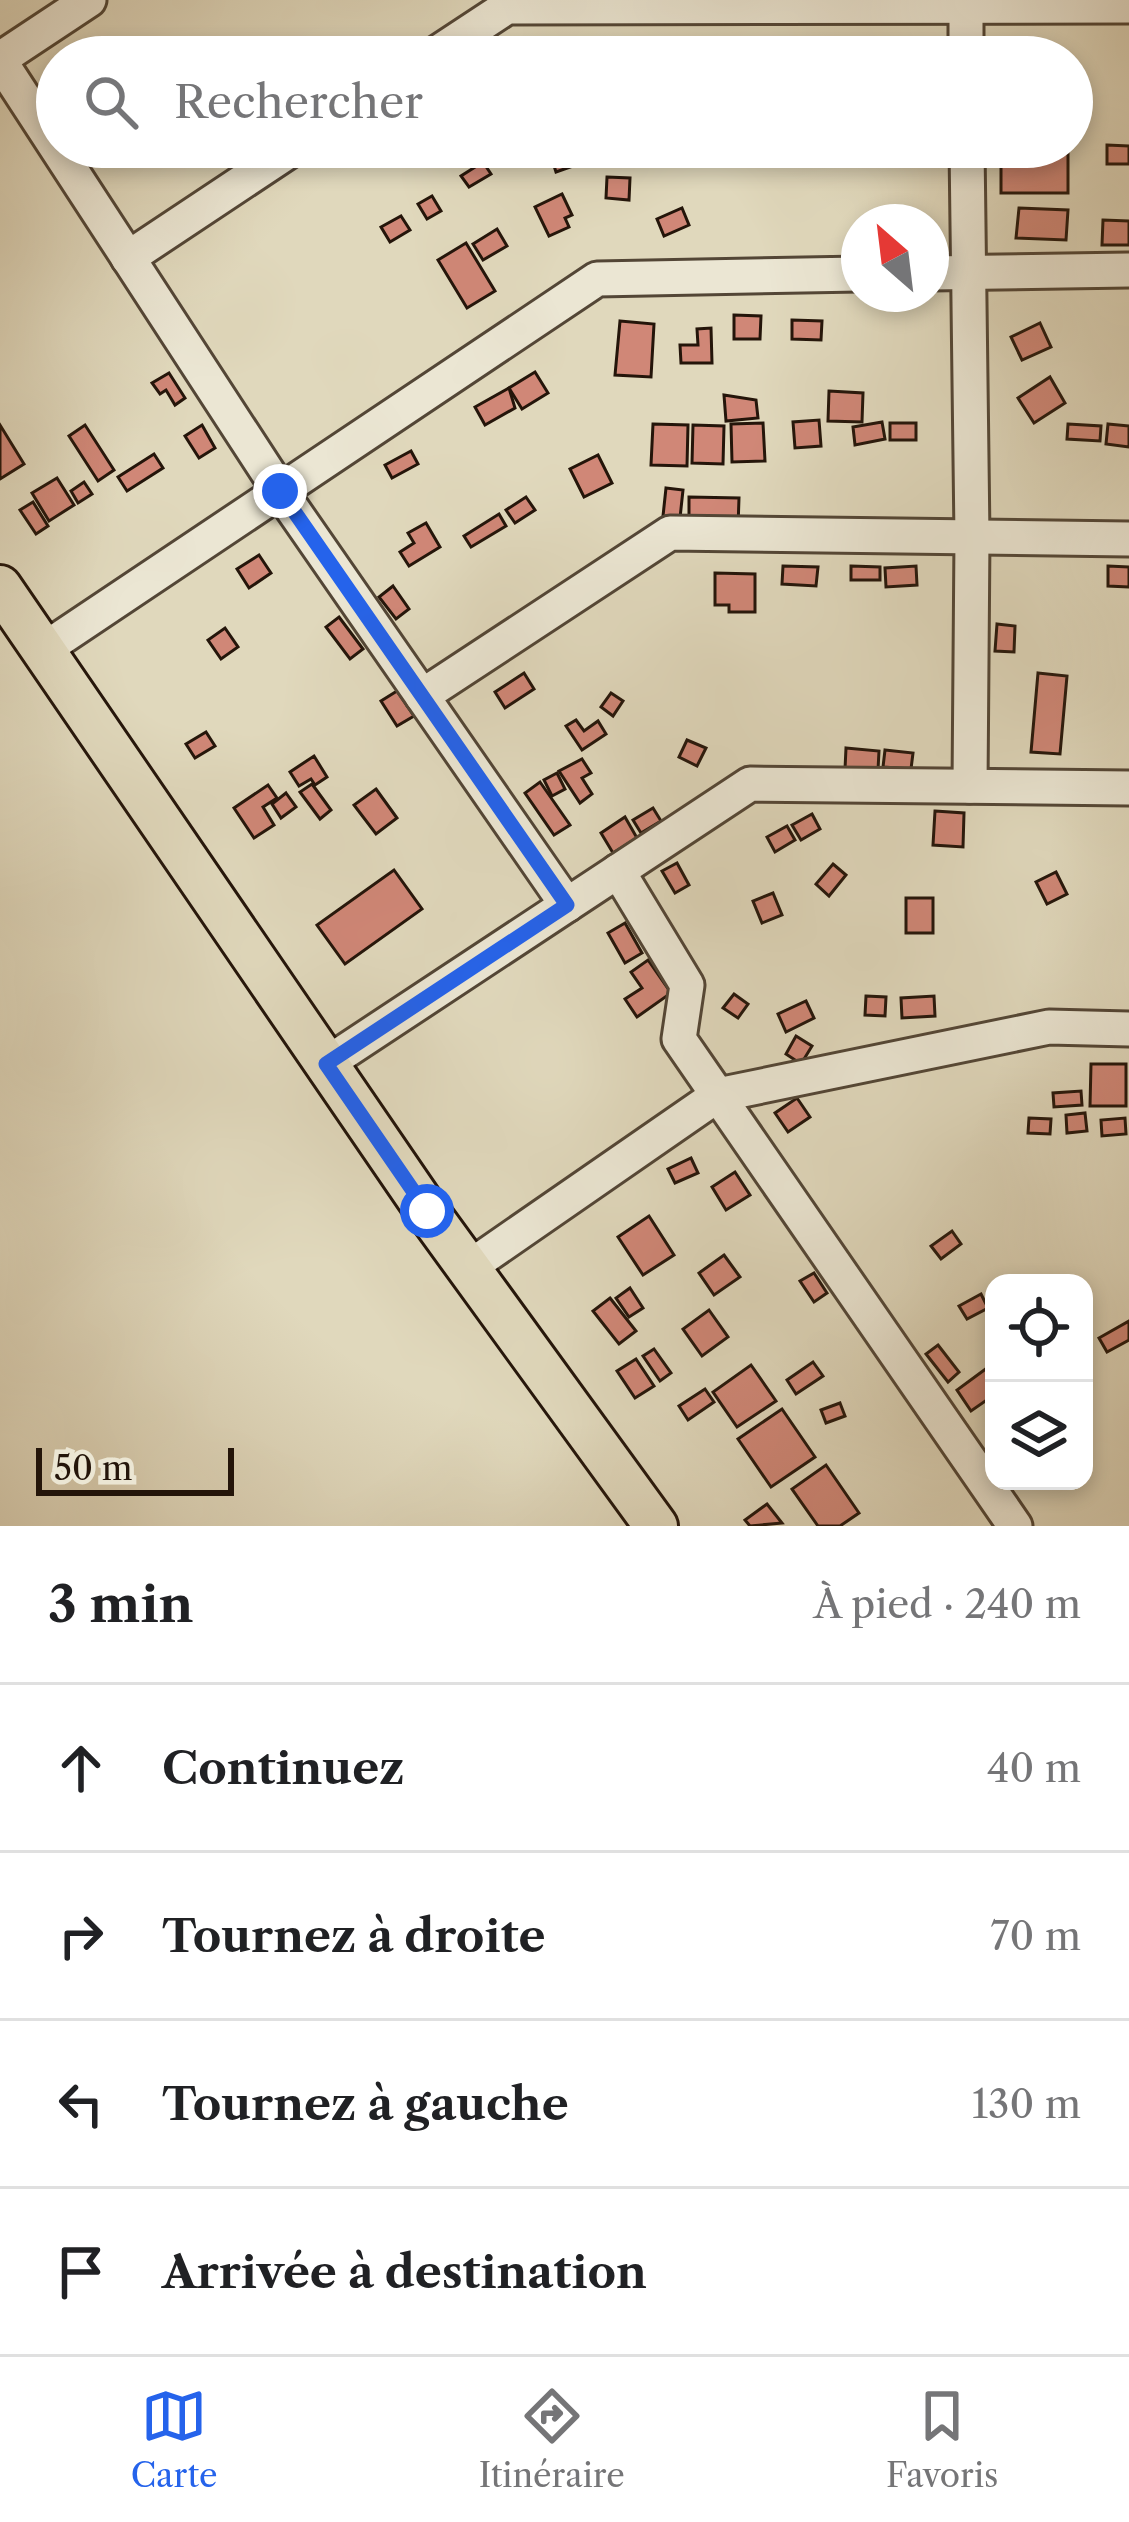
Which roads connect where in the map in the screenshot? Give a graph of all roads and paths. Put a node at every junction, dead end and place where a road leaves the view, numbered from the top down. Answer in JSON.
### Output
{"nodes":[{"id":1,"x":89,"y":0,"type":"edge"},
{"id":2,"x":723,"y":3,"type":"edge"},
{"id":3,"x":1129,"y":5,"type":"edge"},
{"id":4,"x":966,"y":6,"type":"junction"},
{"id":5,"x":463,"y":36,"type":"edge"},
{"id":6,"x":966,"y":36,"type":"edge"},
{"id":7,"x":0,"y":60,"type":"edge"},
{"id":8,"x":36,"y":116,"type":"edge"},
{"id":9,"x":70,"y":168,"type":"edge"},
{"id":10,"x":263,"y":168,"type":"edge"},
{"id":11,"x":967,"y":168,"type":"edge"},
{"id":12,"x":128,"y":258,"type":"junction"},
{"id":13,"x":1129,"y":269,"type":"edge"},
{"id":14,"x":969,"y":272,"type":"junction"},
{"id":15,"x":949,"y":273,"type":"edge"},
{"id":16,"x":841,"y":274,"type":"edge"},
{"id":17,"x":280,"y":491,"type":"junction"},
{"id":18,"x":972,"y":537,"type":"junction"},
{"id":19,"x":1129,"y":539,"type":"edge"},
{"id":20,"x":0,"y":587,"type":"edge"},
{"id":21,"x":43,"y":650,"type":"junction"},
{"id":22,"x":422,"y":696,"type":"junction"},
{"id":23,"x":970,"y":787,"type":"junction"},
{"id":24,"x":1129,"y":788,"type":"edge"},
{"id":25,"x":618,"y":872,"type":"junction"},
{"id":26,"x":567,"y":905,"type":"junction"},
{"id":27,"x":1129,"y":1029,"type":"edge"},
{"id":28,"x":326,"y":1064,"type":"junction"},
{"id":29,"x":718,"y":1095,"type":"junction"},
{"id":30,"x":468,"y":1268,"type":"junction"},
{"id":31,"x":656,"y":1526,"type":"edge"},
{"id":32,"x":1015,"y":1526,"type":"edge"}],
"edges":[{"from":1,"to":7,"type":"street"},
{"from":2,"to":4,"type":"street"},
{"from":2,"to":5,"type":"street"},
{"from":3,"to":4,"type":"street"},
{"from":4,"to":6,"type":"street"},
{"from":7,"to":8,"type":"street"},
{"from":9,"to":12,"type":"street"},
{"from":10,"to":12,"type":"street"},
{"from":11,"to":14,"type":"street"},
{"from":12,"to":17,"type":"street"},
{"from":13,"to":14,"type":"street"},
{"from":14,"to":15,"type":"street"},
{"from":14,"to":18,"type":"street"},
{"from":16,"to":17,"type":"street"},
{"from":17,"to":21,"type":"street"},
{"from":17,"to":22,"type":"street"},
{"from":18,"to":19,"type":"street"},
{"from":18,"to":22,"type":"street"},
{"from":18,"to":23,"type":"street"},
{"from":20,"to":21,"type":"main road"},
{"from":21,"to":28,"type":"main road"},
{"from":22,"to":26,"type":"street"},
{"from":23,"to":24,"type":"street"},
{"from":23,"to":25,"type":"street"},
{"from":25,"to":26,"type":"street"},
{"from":25,"to":29,"type":"street"},
{"from":26,"to":28,"type":"street"},
{"from":27,"to":29,"type":"street"},
{"from":28,"to":30,"type":"main road"},
{"from":29,"to":30,"type":"street"},
{"from":29,"to":32,"type":"street"},
{"from":30,"to":31,"type":"main road"}]}
